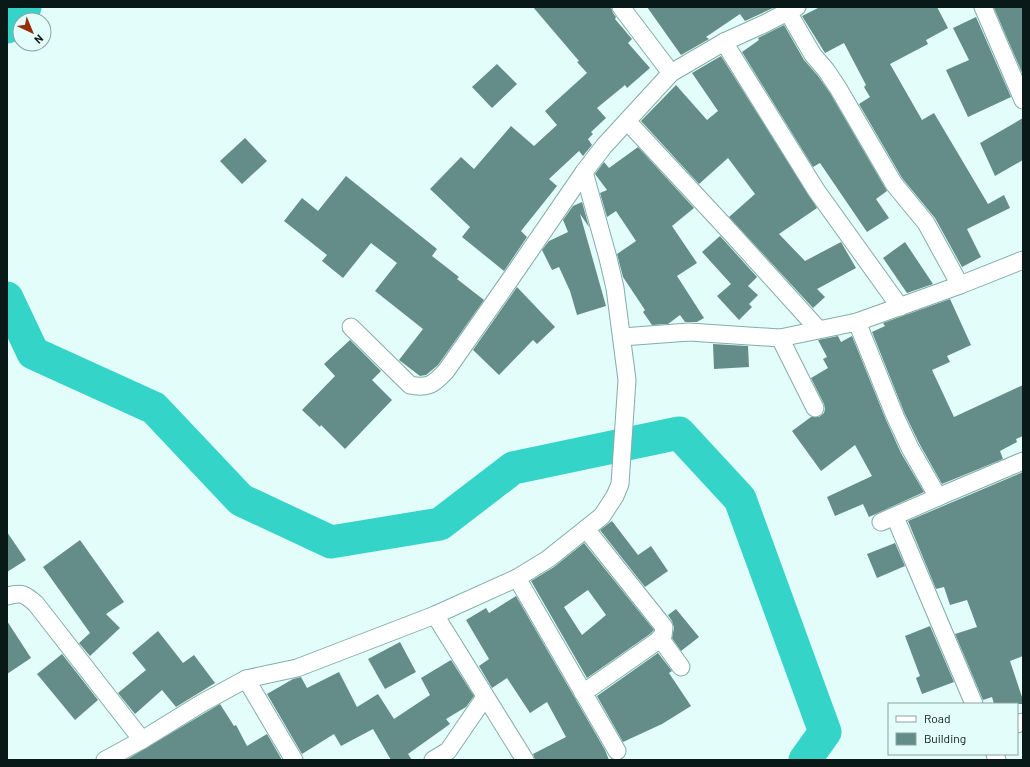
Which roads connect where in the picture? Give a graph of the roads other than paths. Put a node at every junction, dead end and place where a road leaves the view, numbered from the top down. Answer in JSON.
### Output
{"nodes":[{"id":1,"x":621,"y":7,"type":"edge"},
{"id":2,"x":983,"y":7,"type":"edge"},
{"id":3,"x":790,"y":8,"type":"edge"},
{"id":4,"x":724,"y":42,"type":"junction"},
{"id":5,"x":671,"y":73,"type":"junction"},
{"id":6,"x":1023,"y":100,"type":"edge"},
{"id":7,"x":627,"y":121,"type":"junction"},
{"id":8,"x":584,"y":172,"type":"junction"},
{"id":9,"x":1023,"y":260,"type":"edge"},
{"id":10,"x":960,"y":285,"type":"junction"},
{"id":11,"x":900,"y":306,"type":"junction"},
{"id":12,"x":857,"y":322,"type":"junction"},
{"id":13,"x":351,"y":327,"type":"dead end"},
{"id":14,"x":818,"y":329,"type":"junction"},
{"id":15,"x":622,"y":337,"type":"junction"},
{"id":16,"x":780,"y":338,"type":"junction"},
{"id":17,"x":815,"y":408,"type":"dead end"},
{"id":18,"x":1023,"y":461,"type":"edge"},
{"id":19,"x":938,"y":498,"type":"junction"},
{"id":20,"x":586,"y":529,"type":"junction"},
{"id":21,"x":517,"y":578,"type":"junction"},
{"id":22,"x":7,"y":596,"type":"edge"},
{"id":23,"x":435,"y":615,"type":"junction"},
{"id":24,"x":660,"y":638,"type":"junction"},
{"id":25,"x":681,"y":667,"type":"dead end"},
{"id":26,"x":246,"y":679,"type":"junction"},
{"id":27,"x":583,"y":693,"type":"junction"},
{"id":28,"x":485,"y":697,"type":"junction"},
{"id":29,"x":974,"y":703,"type":"edge"},
{"id":30,"x":142,"y":740,"type":"junction"},
{"id":31,"x":617,"y":751,"type":"dead end"},
{"id":32,"x":107,"y":760,"type":"edge"},
{"id":33,"x":294,"y":760,"type":"edge"},
{"id":34,"x":433,"y":760,"type":"edge"},
{"id":35,"x":525,"y":760,"type":"edge"}],
"edges":[{"from":1,"to":5,"type":"street"},
{"from":2,"to":6,"type":"street"},
{"from":3,"to":4,"type":"street"},
{"from":3,"to":10,"type":"street"},
{"from":4,"to":5,"type":"street"},
{"from":4,"to":11,"type":"street"},
{"from":5,"to":7,"type":"street"},
{"from":7,"to":8,"type":"street"},
{"from":7,"to":14,"type":"street"},
{"from":8,"to":13,"type":"street"},
{"from":8,"to":15,"type":"street"},
{"from":9,"to":10,"type":"street"},
{"from":10,"to":11,"type":"street"},
{"from":11,"to":12,"type":"street"},
{"from":12,"to":14,"type":"street"},
{"from":12,"to":19,"type":"street"},
{"from":14,"to":16,"type":"street"},
{"from":15,"to":16,"type":"street"},
{"from":15,"to":20,"type":"street"},
{"from":16,"to":17,"type":"street"},
{"from":18,"to":19,"type":"street"},
{"from":19,"to":29,"type":"street"},
{"from":20,"to":21,"type":"street"},
{"from":20,"to":24,"type":"street"},
{"from":21,"to":23,"type":"street"},
{"from":21,"to":27,"type":"street"},
{"from":22,"to":30,"type":"street"},
{"from":23,"to":26,"type":"street"},
{"from":23,"to":28,"type":"street"},
{"from":24,"to":25,"type":"street"},
{"from":24,"to":27,"type":"street"},
{"from":26,"to":30,"type":"street"},
{"from":26,"to":33,"type":"street"},
{"from":27,"to":31,"type":"street"},
{"from":28,"to":34,"type":"street"},
{"from":28,"to":35,"type":"street"},
{"from":30,"to":32,"type":"street"}]}
